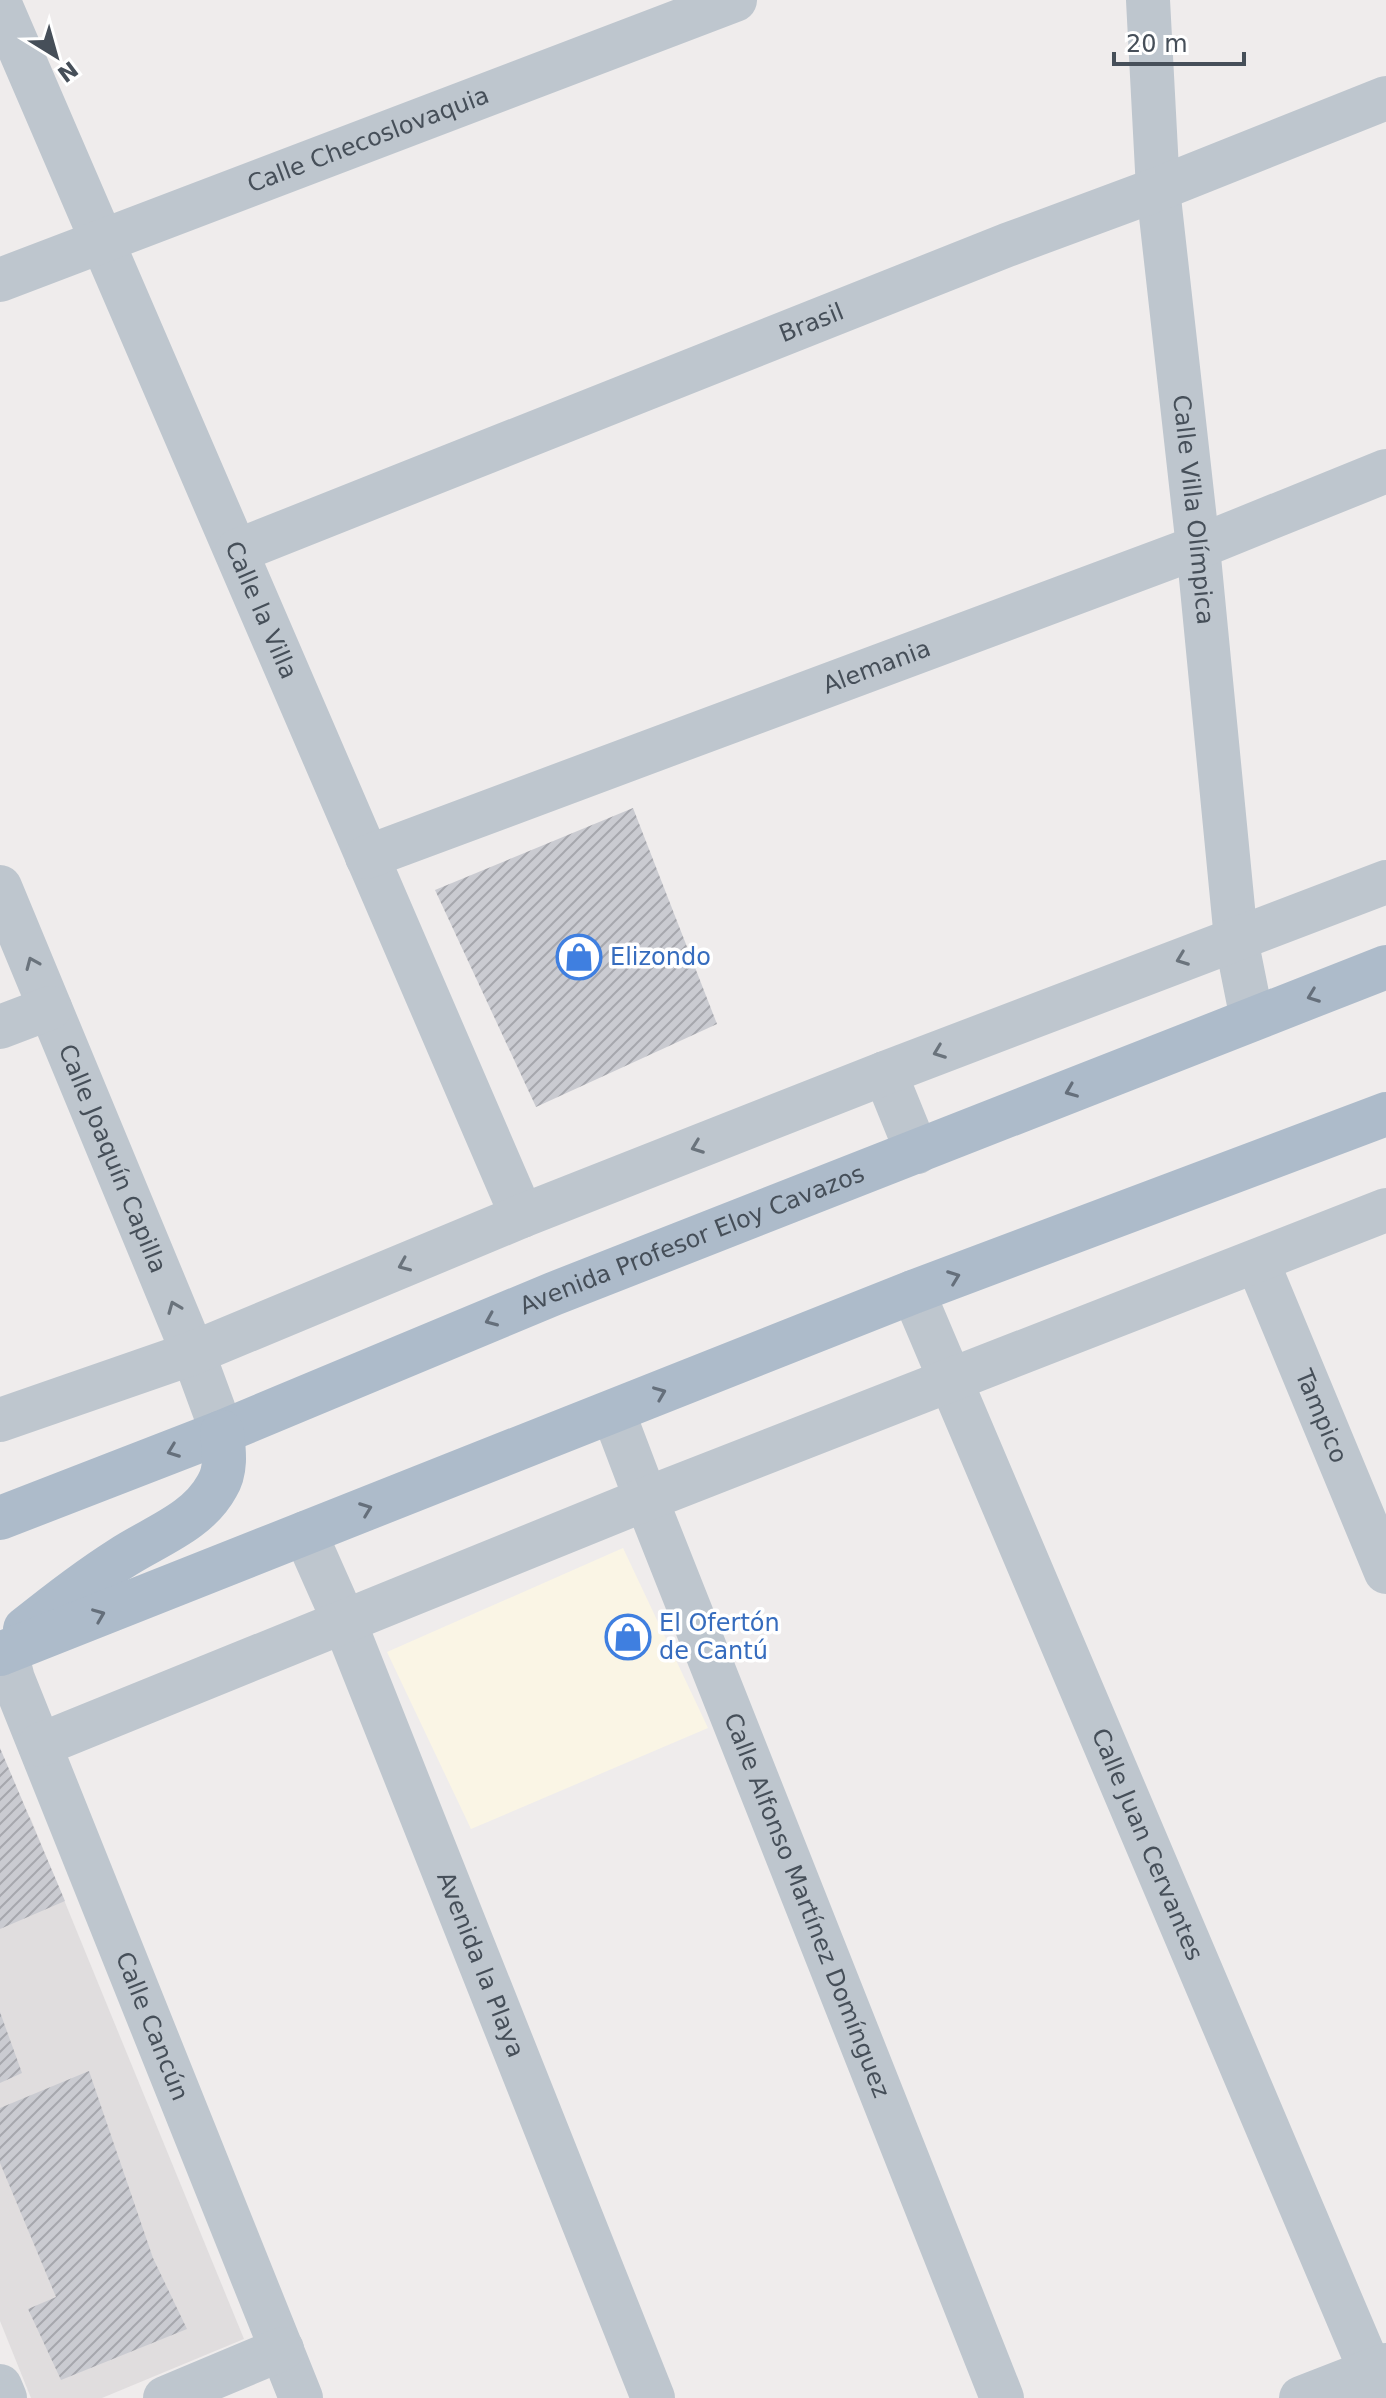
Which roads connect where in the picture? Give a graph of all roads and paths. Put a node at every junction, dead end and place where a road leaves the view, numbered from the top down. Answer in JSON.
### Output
{"nodes":[{"id":1,"x":735,"y":0,"type":"edge"},
{"id":2,"x":1148,"y":0,"type":"edge"},
{"id":3,"x":0,"y":4,"type":"edge"},
{"id":4,"x":1386,"y":98,"type":"edge"},
{"id":5,"x":1158,"y":189,"type":"junction"},
{"id":6,"x":102,"y":240,"type":"junction"},
{"id":7,"x":0,"y":280,"type":"edge"},
{"id":8,"x":1386,"y":471,"type":"edge"},
{"id":9,"x":1198,"y":547,"type":"junction"},
{"id":10,"x":237,"y":551,"type":"junction"},
{"id":11,"x":367,"y":857,"type":"junction"},
{"id":12,"x":1386,"y":882,"type":"edge"},
{"id":13,"x":0,"y":887,"type":"edge"},
{"id":14,"x":1236,"y":939,"type":"junction"},
{"id":15,"x":1386,"y":967,"type":"edge"},
{"id":16,"x":50,"y":1008,"type":"junction"},
{"id":17,"x":1252,"y":1019,"type":"junction"},
{"id":18,"x":0,"y":1027,"type":"edge"},
{"id":19,"x":885,"y":1073,"type":"junction"},
{"id":20,"x":1386,"y":1114,"type":"edge"},
{"id":21,"x":917,"y":1152,"type":"junction"},
{"id":22,"x":1386,"y":1210,"type":"edge"},
{"id":23,"x":522,"y":1216,"type":"junction"},
{"id":24,"x":1257,"y":1261,"type":"junction"},
{"id":25,"x":913,"y":1292,"type":"junction"},
{"id":26,"x":193,"y":1353,"type":"junction"},
{"id":27,"x":950,"y":1379,"type":"junction"},
{"id":28,"x":613,"y":1412,"type":"junction"},
{"id":29,"x":0,"y":1420,"type":"edge"},
{"id":30,"x":222,"y":1432,"type":"junction"},
{"id":31,"x":646,"y":1499,"type":"junction"},
{"id":32,"x":0,"y":1518,"type":"edge"},
{"id":33,"x":305,"y":1533,"type":"junction"},
{"id":34,"x":1386,"y":1572,"type":"edge"},
{"id":35,"x":344,"y":1621,"type":"junction"},
{"id":36,"x":3,"y":1653,"type":"edge"},
{"id":37,"x":40,"y":1745,"type":"junction"},
{"id":38,"x":282,"y":2349,"type":"junction"},
{"id":39,"x":1379,"y":2378,"type":"edge"},
{"id":40,"x":0,"y":2386,"type":"edge"},
{"id":41,"x":5,"y":2398,"type":"edge"},
{"id":42,"x":165,"y":2398,"type":"edge"},
{"id":43,"x":301,"y":2398,"type":"edge"},
{"id":44,"x":653,"y":2398,"type":"edge"},
{"id":45,"x":1002,"y":2398,"type":"edge"},
{"id":46,"x":1301,"y":2398,"type":"edge"}],
"edges":[{"from":1,"to":6,"type":"street","name":"Calle Checoslovaquia"},
{"from":2,"to":5,"type":"street","name":"Calle Villa Olímpica"},
{"from":3,"to":6,"type":"street","name":"Calle la Villa"},
{"from":4,"to":5,"type":"street","name":"Brasil"},
{"from":5,"to":9,"type":"street","name":"Calle Villa Olímpica"},
{"from":5,"to":10,"type":"street","name":"Brasil"},
{"from":6,"to":7,"type":"street","name":"Calle Checoslovaquia"},
{"from":6,"to":10,"type":"street","name":"Calle la Villa"},
{"from":8,"to":9,"type":"street","name":"Alemania"},
{"from":9,"to":11,"type":"street","name":"Alemania"},
{"from":9,"to":14,"type":"street","name":"Calle Villa Olímpica"},
{"from":10,"to":11,"type":"street","name":"Calle la Villa"},
{"from":11,"to":23,"type":"street","name":"Calle la Villa"},
{"from":12,"to":14,"type":"street"},
{"from":16,"to":13,"type":"street","name":"Calle Joaquín Capilla","one_way":true},
{"from":14,"to":17,"type":"street","name":"Calle Villa Olímpica"},
{"from":14,"to":19,"type":"street","one_way":true},
{"from":15,"to":17,"type":"main road","name":"Avenida Profesor Eloy Cavazos","one_way":true},
{"from":16,"to":18,"type":"street"},
{"from":26,"to":16,"type":"street","name":"Calle Joaquín Capilla","one_way":true},
{"from":17,"to":21,"type":"main road","name":"Avenida Profesor Eloy Cavazos","one_way":true},
{"from":19,"to":21,"type":"street"},
{"from":19,"to":23,"type":"street","one_way":true},
{"from":25,"to":20,"type":"main road","one_way":true},
{"from":21,"to":30,"type":"main road","name":"Avenida Profesor Eloy Cavazos","one_way":true},
{"from":22,"to":24,"type":"street"},
{"from":23,"to":26,"type":"street","one_way":true},
{"from":24,"to":27,"type":"street"},
{"from":24,"to":34,"type":"street","name":"Tampico"},
{"from":25,"to":27,"type":"street","name":"Calle Juan Cervantes"},
{"from":28,"to":25,"type":"main road","one_way":true},
{"from":26,"to":29,"type":"street"},
{"from":26,"to":30,"type":"street","name":"Calle Joaquín Capilla"},
{"from":27,"to":31,"type":"street"},
{"from":27,"to":39,"type":"street","name":"Calle Juan Cervantes"},
{"from":28,"to":31,"type":"street","name":"Calle Alfonso Martínez Domínguez"},
{"from":33,"to":28,"type":"main road","one_way":true},
{"from":30,"to":32,"type":"main road","name":"Avenida Profesor Eloy Cavazos","one_way":true},
{"from":30,"to":36,"type":"main road"},
{"from":31,"to":35,"type":"street"},
{"from":31,"to":45,"type":"street","name":"Calle Alfonso Martínez Domínguez"},
{"from":33,"to":35,"type":"street","name":"Avenida la Playa"},
{"from":36,"to":33,"type":"main road","one_way":true},
{"from":35,"to":37,"type":"street"},
{"from":35,"to":44,"type":"street","name":"Avenida la Playa"},
{"from":36,"to":37,"type":"street","name":"Calle Cancún"},
{"from":37,"to":38,"type":"street","name":"Calle Cancún"},
{"from":38,"to":42,"type":"street"},
{"from":38,"to":43,"type":"street","name":"Calle Cancún"},
{"from":39,"to":46,"type":"street"},
{"from":40,"to":41,"type":"street"}]}
